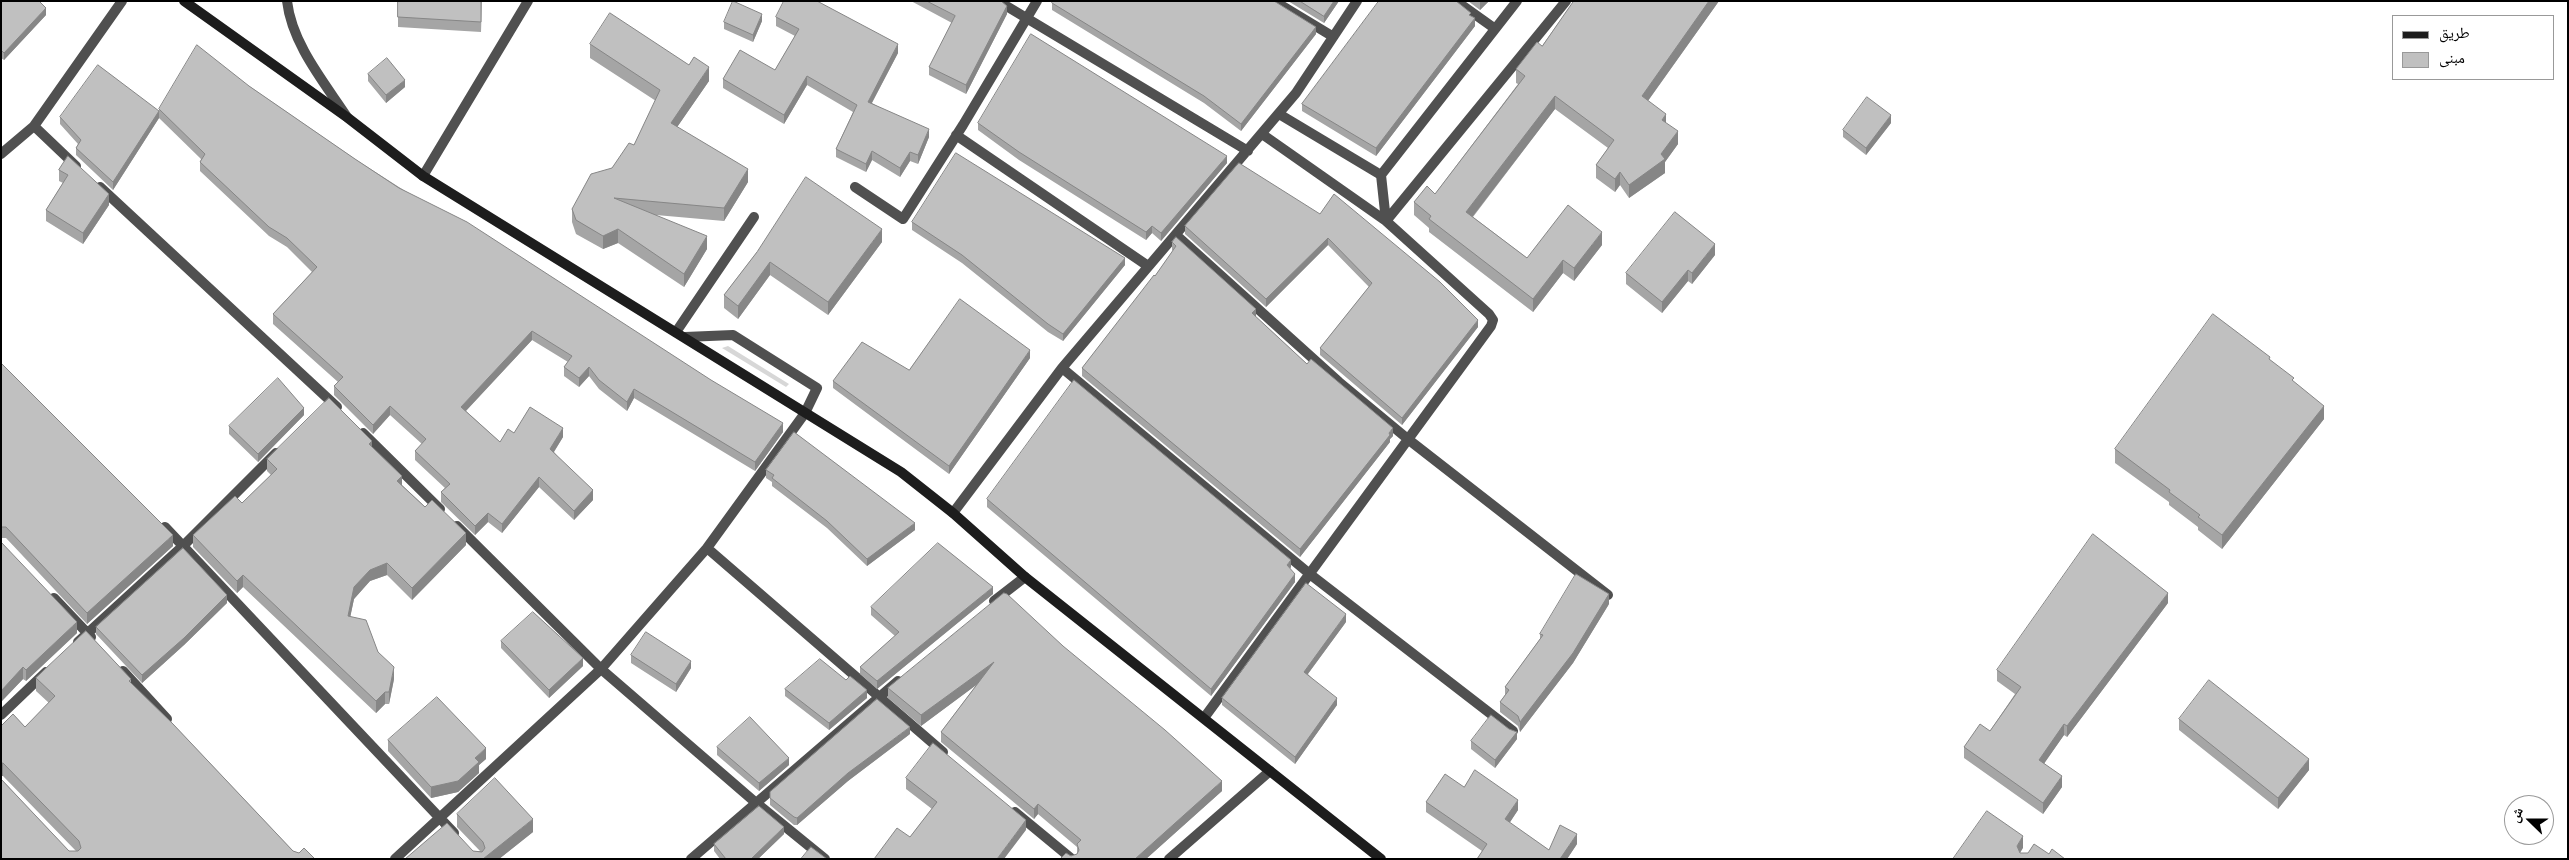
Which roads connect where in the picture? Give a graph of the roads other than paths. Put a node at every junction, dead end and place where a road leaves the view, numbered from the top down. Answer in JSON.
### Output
{"nodes":[{"id":1,"x":122,"y":1,"type":"edge"},
{"id":2,"x":287,"y":1,"type":"edge"},
{"id":3,"x":528,"y":1,"type":"edge"},
{"id":4,"x":998,"y":1,"type":"edge"},
{"id":5,"x":1037,"y":1,"type":"edge"},
{"id":6,"x":1274,"y":1,"type":"edge"},
{"id":7,"x":1357,"y":1,"type":"edge"},
{"id":8,"x":1456,"y":1,"type":"edge"},
{"id":9,"x":1517,"y":1,"type":"edge"},
{"id":10,"x":1566,"y":1,"type":"edge"},
{"id":11,"x":191,"y":3,"type":"edge"},
{"id":12,"x":1027,"y":19,"type":"junction"},
{"id":13,"x":1494,"y":28,"type":"junction"},
{"id":14,"x":1332,"y":36,"type":"junction"},
{"id":15,"x":1279,"y":114,"type":"junction"},
{"id":16,"x":348,"y":118,"type":"junction"},
{"id":17,"x":34,"y":126,"type":"junction"},
{"id":18,"x":1262,"y":134,"type":"junction"},
{"id":19,"x":956,"y":135,"type":"junction"},
{"id":20,"x":1248,"y":151,"type":"junction"},
{"id":21,"x":1,"y":154,"type":"edge"},
{"id":22,"x":1381,"y":175,"type":"junction"},
{"id":23,"x":423,"y":176,"type":"junction"},
{"id":24,"x":855,"y":187,"type":"dead end"},
{"id":25,"x":754,"y":216,"type":"dead end"},
{"id":26,"x":1386,"y":221,"type":"junction"},
{"id":27,"x":1176,"y":235,"type":"junction"},
{"id":28,"x":1148,"y":266,"type":"junction"},
{"id":29,"x":680,"y":335,"type":"junction"},
{"id":30,"x":1062,"y":368,"type":"junction"},
{"id":31,"x":343,"y":413,"type":"edge"},
{"id":32,"x":805,"y":413,"type":"junction"},
{"id":33,"x":357,"y":427,"type":"edge"},
{"id":34,"x":1409,"y":440,"type":"junction"},
{"id":35,"x":281,"y":448,"type":"edge"},
{"id":36,"x":953,"y":513,"type":"junction"},
{"id":37,"x":155,"y":518,"type":"edge"},
{"id":38,"x":184,"y":546,"type":"junction"},
{"id":39,"x":707,"y":548,"type":"junction"},
{"id":40,"x":1310,"y":575,"type":"junction"},
{"id":41,"x":1024,"y":577,"type":"junction"},
{"id":42,"x":48,"y":592,"type":"edge"},
{"id":43,"x":1608,"y":595,"type":"edge"},
{"id":44,"x":988,"y":607,"type":"edge"},
{"id":45,"x":87,"y":633,"type":"junction"},
{"id":46,"x":73,"y":647,"type":"edge"},
{"id":47,"x":101,"y":648,"type":"edge"},
{"id":48,"x":114,"y":662,"type":"edge"},
{"id":49,"x":51,"y":667,"type":"edge"},
{"id":50,"x":602,"y":669,"type":"junction"},
{"id":51,"x":907,"y":674,"type":"edge"},
{"id":52,"x":878,"y":698,"type":"junction"},
{"id":53,"x":1,"y":715,"type":"edge"},
{"id":54,"x":1204,"y":718,"type":"junction"},
{"id":55,"x":175,"y":728,"type":"edge"},
{"id":56,"x":1514,"y":730,"type":"edge"},
{"id":57,"x":952,"y":760,"type":"edge"},
{"id":58,"x":1270,"y":770,"type":"junction"},
{"id":59,"x":755,"y":802,"type":"junction"},
{"id":60,"x":1005,"y":803,"type":"edge"},
{"id":61,"x":440,"y":817,"type":"junction"},
{"id":62,"x":459,"y":838,"type":"edge"},
{"id":63,"x":702,"y":855,"type":"edge"},
{"id":64,"x":395,"y":859,"type":"edge"},
{"id":65,"x":692,"y":859,"type":"edge"},
{"id":66,"x":825,"y":859,"type":"edge"},
{"id":67,"x":1072,"y":859,"type":"edge"},
{"id":68,"x":1169,"y":859,"type":"edge"},
{"id":69,"x":1381,"y":859,"type":"edge"}],
"edges":[{"from":1,"to":17,"type":"street"},
{"from":2,"to":16,"type":"street"},
{"from":3,"to":23,"type":"street"},
{"from":4,"to":12,"type":"street"},
{"from":5,"to":12,"type":"street"},
{"from":6,"to":14,"type":"street"},
{"from":7,"to":14,"type":"street"},
{"from":8,"to":13,"type":"street"},
{"from":9,"to":13,"type":"street"},
{"from":10,"to":26,"type":"street"},
{"from":11,"to":16,"type":"main road"},
{"from":12,"to":19,"type":"street"},
{"from":12,"to":20,"type":"street"},
{"from":13,"to":22,"type":"street"},
{"from":14,"to":15,"type":"street"},
{"from":15,"to":18,"type":"street"},
{"from":15,"to":22,"type":"street"},
{"from":16,"to":23,"type":"main road"},
{"from":17,"to":21,"type":"street"},
{"from":17,"to":31,"type":"street"},
{"from":18,"to":20,"type":"street"},
{"from":18,"to":26,"type":"street"},
{"from":19,"to":24,"type":"street"},
{"from":19,"to":28,"type":"street"},
{"from":20,"to":27,"type":"street"},
{"from":22,"to":26,"type":"street"},
{"from":23,"to":29,"type":"main road"},
{"from":25,"to":29,"type":"street"},
{"from":26,"to":34,"type":"street"},
{"from":27,"to":28,"type":"street"},
{"from":27,"to":34,"type":"street"},
{"from":28,"to":30,"type":"street"},
{"from":29,"to":32,"type":"main road"},
{"from":29,"to":32,"type":"street"},
{"from":30,"to":36,"type":"street"},
{"from":30,"to":40,"type":"street"},
{"from":32,"to":36,"type":"main road"},
{"from":32,"to":39,"type":"street"},
{"from":33,"to":50,"type":"street"},
{"from":34,"to":40,"type":"street"},
{"from":34,"to":43,"type":"street"},
{"from":35,"to":38,"type":"street"},
{"from":36,"to":41,"type":"main road"},
{"from":37,"to":38,"type":"street"},
{"from":38,"to":45,"type":"street"},
{"from":38,"to":61,"type":"street"},
{"from":39,"to":50,"type":"street"},
{"from":39,"to":52,"type":"street"},
{"from":40,"to":54,"type":"street"},
{"from":40,"to":56,"type":"street"},
{"from":41,"to":44,"type":"street"},
{"from":41,"to":54,"type":"main road"},
{"from":42,"to":45,"type":"street"},
{"from":45,"to":46,"type":"street"},
{"from":45,"to":47,"type":"street"},
{"from":48,"to":55,"type":"street"},
{"from":49,"to":53,"type":"street"},
{"from":50,"to":59,"type":"street"},
{"from":50,"to":61,"type":"street"},
{"from":51,"to":52,"type":"street"},
{"from":52,"to":57,"type":"street"},
{"from":52,"to":59,"type":"street"},
{"from":54,"to":58,"type":"main road"},
{"from":58,"to":68,"type":"street"},
{"from":58,"to":69,"type":"main road"},
{"from":59,"to":63,"type":"street"},
{"from":59,"to":66,"type":"street"},
{"from":60,"to":67,"type":"street"},
{"from":61,"to":62,"type":"street"},
{"from":61,"to":64,"type":"street"},
{"from":63,"to":65,"type":"street"}]}
